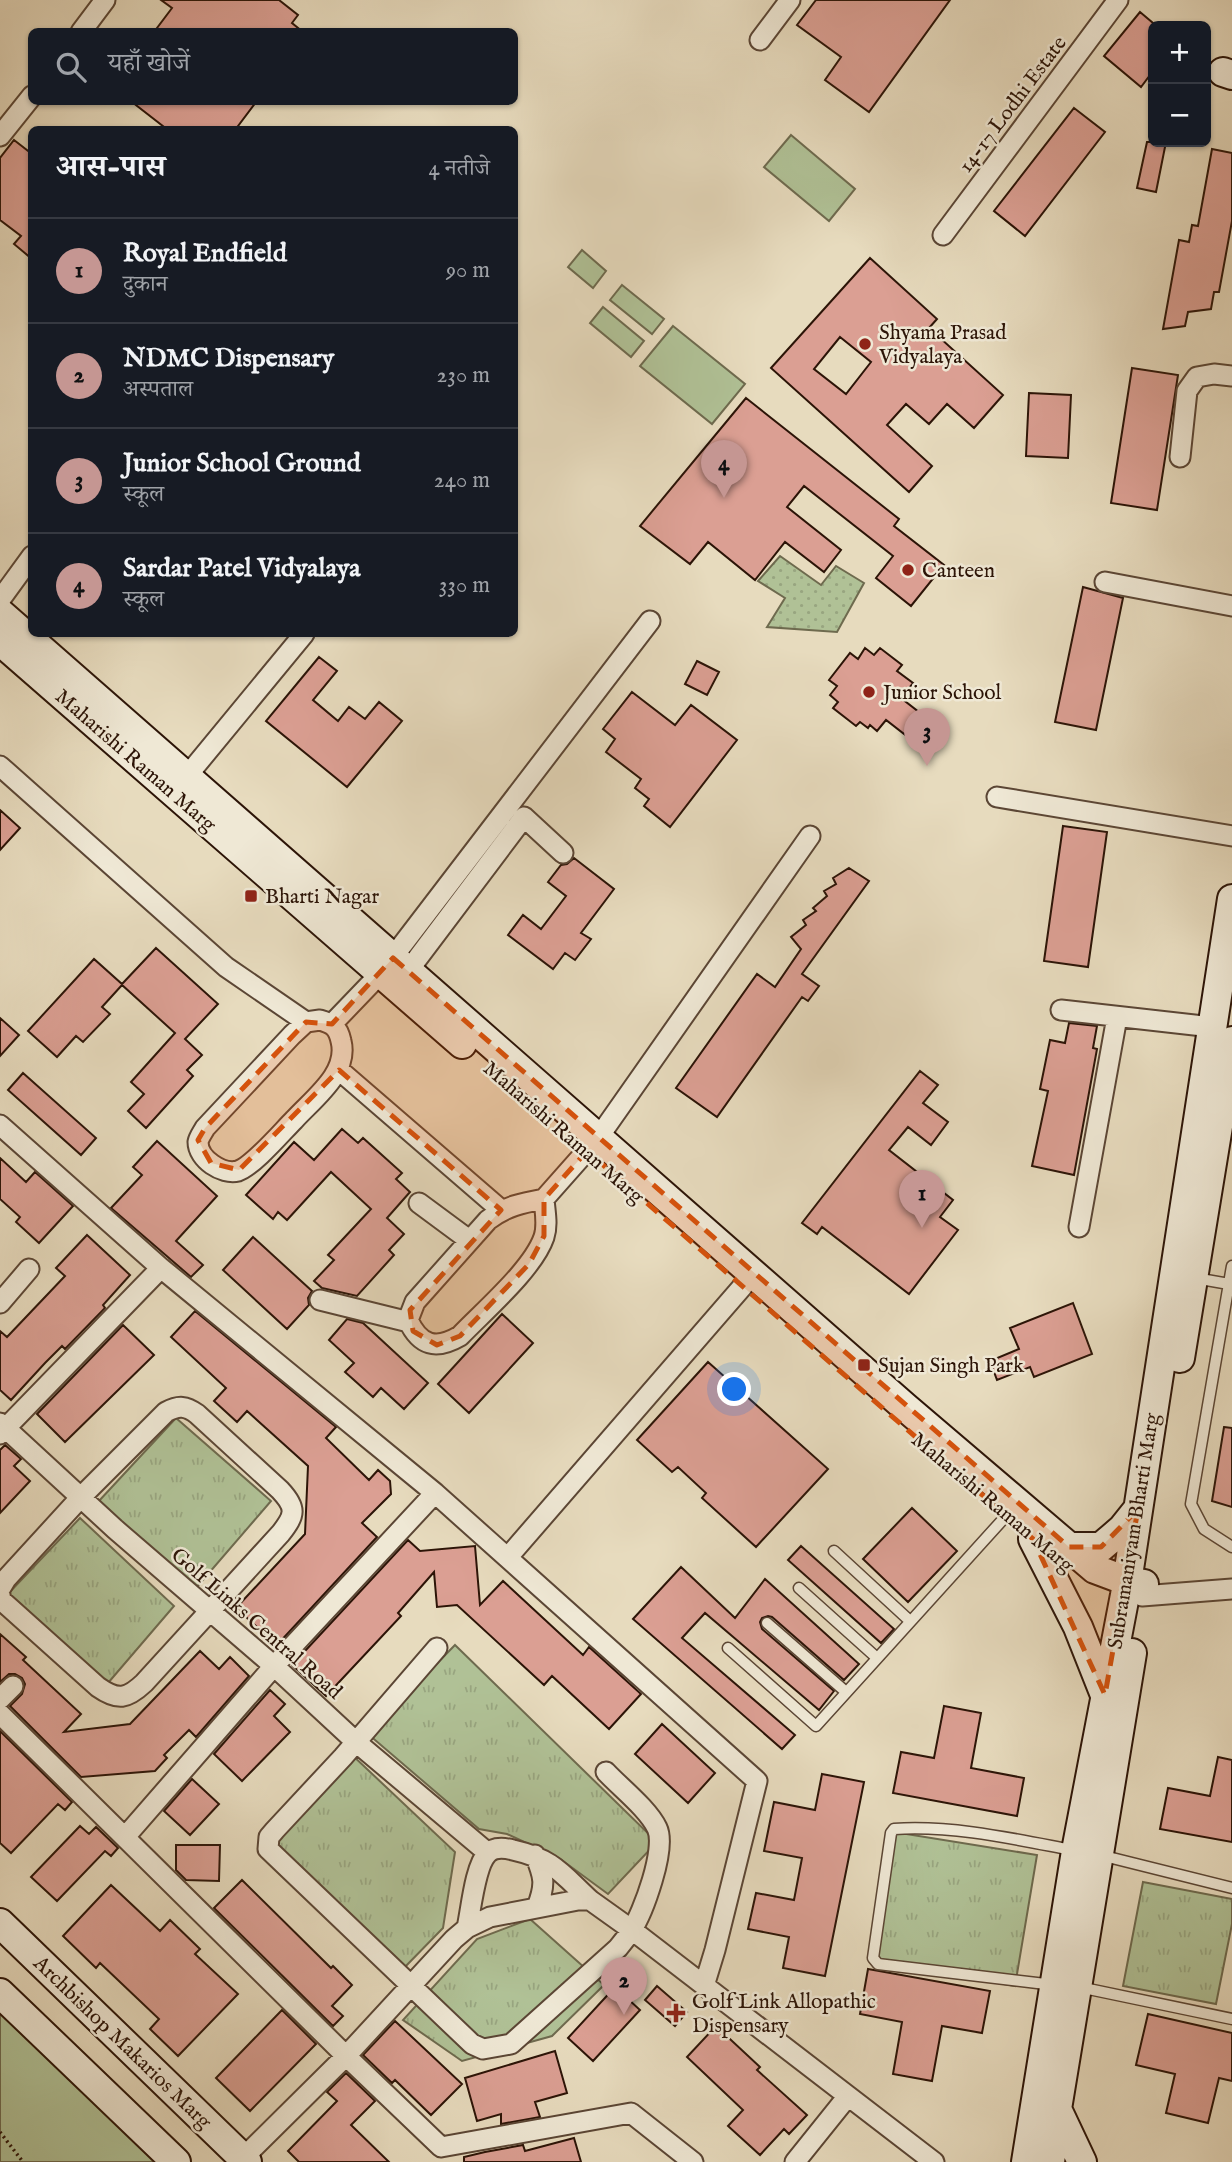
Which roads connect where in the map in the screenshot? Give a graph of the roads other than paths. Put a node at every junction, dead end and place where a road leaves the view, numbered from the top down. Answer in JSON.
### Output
{"nodes":[{"id":1,"x":105,"y":0,"type":"edge"},
{"id":2,"x":790,"y":0,"type":"edge"},
{"id":3,"x":1118,"y":0,"type":"edge"},
{"id":4,"x":84,"y":28,"type":"edge"},
{"id":5,"x":760,"y":40,"type":"dead end"},
{"id":6,"x":28,"y":101,"type":"edge"},
{"id":7,"x":0,"y":136,"type":"edge"},
{"id":8,"x":943,"y":235,"type":"dead end"},
{"id":9,"x":1232,"y":376,"type":"edge"},
{"id":10,"x":1180,"y":457,"type":"dead end"},
{"id":11,"x":28,"y":562,"type":"edge"},
{"id":12,"x":1105,"y":582,"type":"dead end"},
{"id":13,"x":0,"y":600,"type":"edge"},
{"id":14,"x":1232,"y":606,"type":"edge"},
{"id":15,"x":0,"y":613,"type":"edge"},
{"id":16,"x":650,"y":621,"type":"dead end"},
{"id":17,"x":302,"y":637,"type":"edge"},
{"id":18,"x":0,"y":641,"type":"edge"},
{"id":19,"x":0,"y":766,"type":"edge"},
{"id":20,"x":187,"y":776,"type":"junction"},
{"id":21,"x":997,"y":797,"type":"dead end"},
{"id":22,"x":810,"y":836,"type":"dead end"},
{"id":23,"x":1232,"y":836,"type":"edge"},
{"id":24,"x":563,"y":853,"type":"dead end"},
{"id":25,"x":1231,"y":914,"type":"edge"},
{"id":26,"x":394,"y":968,"type":"junction"},
{"id":27,"x":1061,"y":1010,"type":"dead end"},
{"id":28,"x":1118,"y":1017,"type":"junction"},
{"id":29,"x":306,"y":1022,"type":"junction"},
{"id":30,"x":332,"y":1024,"type":"junction"},
{"id":31,"x":1222,"y":1034,"type":"edge"},
{"id":32,"x":339,"y":1070,"type":"junction"},
{"id":33,"x":0,"y":1125,"type":"edge"},
{"id":34,"x":592,"y":1144,"type":"junction"},
{"id":35,"x":544,"y":1199,"type":"junction"},
{"id":36,"x":419,"y":1203,"type":"dead end"},
{"id":37,"x":501,"y":1210,"type":"junction"},
{"id":38,"x":1079,"y":1227,"type":"dead end"},
{"id":39,"x":470,"y":1240,"type":"junction"},
{"id":40,"x":1232,"y":1266,"type":"edge"},
{"id":41,"x":161,"y":1268,"type":"junction"},
{"id":42,"x":29,"y":1269,"type":"dead end"},
{"id":43,"x":1183,"y":1276,"type":"junction"},
{"id":44,"x":1229,"y":1284,"type":"junction"},
{"id":45,"x":743,"y":1286,"type":"junction"},
{"id":46,"x":320,"y":1300,"type":"dead end"},
{"id":47,"x":0,"y":1303,"type":"edge"},
{"id":48,"x":409,"y":1322,"type":"junction"},
{"id":49,"x":2,"y":1428,"type":"edge"},
{"id":50,"x":435,"y":1493,"type":"junction"},
{"id":51,"x":81,"y":1497,"type":"junction"},
{"id":52,"x":1138,"y":1509,"type":"junction"},
{"id":53,"x":1006,"y":1516,"type":"junction"},
{"id":54,"x":1032,"y":1539,"type":"junction"},
{"id":55,"x":1069,"y":1547,"type":"junction"},
{"id":56,"x":1232,"y":1547,"type":"edge"},
{"id":57,"x":834,"y":1551,"type":"dead end"},
{"id":58,"x":508,"y":1557,"type":"junction"},
{"id":59,"x":799,"y":1588,"type":"dead end"},
{"id":60,"x":0,"y":1589,"type":"edge"},
{"id":61,"x":1135,"y":1589,"type":"junction"},
{"id":62,"x":1232,"y":1589,"type":"edge"},
{"id":63,"x":0,"y":1595,"type":"edge"},
{"id":64,"x":210,"y":1611,"type":"junction"},
{"id":65,"x":910,"y":1621,"type":"junction"},
{"id":66,"x":767,"y":1623,"type":"dead end"},
{"id":67,"x":437,"y":1648,"type":"dead end"},
{"id":68,"x":728,"y":1648,"type":"dead end"},
{"id":69,"x":877,"y":1658,"type":"junction"},
{"id":70,"x":274,"y":1666,"type":"junction"},
{"id":71,"x":846,"y":1692,"type":"junction"},
{"id":72,"x":1105,"y":1695,"type":"junction"},
{"id":73,"x":0,"y":1714,"type":"edge"},
{"id":74,"x":356,"y":1742,"type":"junction"},
{"id":75,"x":607,"y":1772,"type":"dead end"},
{"id":76,"x":125,"y":1837,"type":"junction"},
{"id":77,"x":488,"y":1853,"type":"junction"},
{"id":78,"x":1087,"y":1853,"type":"junction"},
{"id":79,"x":535,"y":1855,"type":"junction"},
{"id":80,"x":1232,"y":1888,"type":"edge"},
{"id":81,"x":590,"y":1900,"type":"junction"},
{"id":82,"x":537,"y":1907,"type":"junction"},
{"id":83,"x":0,"y":1923,"type":"edge"},
{"id":84,"x":467,"y":1928,"type":"junction"},
{"id":85,"x":632,"y":1930,"type":"junction"},
{"id":86,"x":704,"y":1986,"type":"junction"},
{"id":87,"x":1066,"y":1986,"type":"junction"},
{"id":88,"x":411,"y":1987,"type":"junction"},
{"id":89,"x":0,"y":1993,"type":"edge"},
{"id":90,"x":1232,"y":2020,"type":"edge"},
{"id":91,"x":346,"y":2056,"type":"junction"},
{"id":92,"x":848,"y":2096,"type":"junction"},
{"id":93,"x":1057,"y":2109,"type":"junction"},
{"id":94,"x":243,"y":2161,"type":"edge"},
{"id":95,"x":176,"y":2162,"type":"edge"},
{"id":96,"x":693,"y":2162,"type":"edge"},
{"id":97,"x":795,"y":2162,"type":"edge"},
{"id":98,"x":934,"y":2162,"type":"edge"},
{"id":99,"x":1026,"y":2162,"type":"edge"},
{"id":100,"x":1050,"y":2162,"type":"edge"},
{"id":101,"x":1082,"y":2162,"type":"edge"}],
"edges":[{"from":1,"to":4,"type":"street"},
{"from":2,"to":5,"type":"street"},
{"from":3,"to":8,"type":"street","name":"14-17 Lodhi Estate"},
{"from":6,"to":7,"type":"street"},
{"from":9,"to":10,"type":"street"},
{"from":11,"to":13,"type":"street"},
{"from":12,"to":14,"type":"street"},
{"from":15,"to":20,"type":"main road","name":"Maharishi Raman Marg"},
{"from":16,"to":26,"type":"street"},
{"from":17,"to":20,"type":"street"},
{"from":18,"to":26,"type":"main road","name":"Maharishi Raman Marg"},
{"from":19,"to":29,"type":"street"},
{"from":20,"to":26,"type":"main road","name":"Maharishi Raman Marg"},
{"from":21,"to":23,"type":"street"},
{"from":22,"to":34,"type":"street"},
{"from":24,"to":26,"type":"street"},
{"from":25,"to":31,"type":"main road","name":"Subramaniyam Bharti Marg"},
{"from":26,"to":30,"type":"street"},
{"from":26,"to":34,"type":"main road","name":"Maharishi Raman Marg"},
{"from":27,"to":28,"type":"street"},
{"from":28,"to":31,"type":"street"},
{"from":28,"to":38,"type":"street"},
{"from":29,"to":30,"type":"street"},
{"from":29,"to":32,"type":"street"},
{"from":30,"to":32,"type":"street"},
{"from":31,"to":43,"type":"main road","name":"Subramaniyam Bharti Marg"},
{"from":32,"to":37,"type":"street"},
{"from":33,"to":41,"type":"street"},
{"from":34,"to":35,"type":"street"},
{"from":34,"to":45,"type":"main road","name":"Maharishi Raman Marg"},
{"from":34,"to":55,"type":"main road","name":"Maharishi Raman Marg"},
{"from":35,"to":37,"type":"street"},
{"from":35,"to":48,"type":"street"},
{"from":36,"to":39,"type":"street"},
{"from":37,"to":39,"type":"street"},
{"from":39,"to":48,"type":"street"},
{"from":40,"to":44,"type":"lane"},
{"from":41,"to":49,"type":"street"},
{"from":41,"to":50,"type":"street"},
{"from":42,"to":47,"type":"street"},
{"from":43,"to":44,"type":"lane"},
{"from":43,"to":52,"type":"main road","name":"Subramaniyam Bharti Marg"},
{"from":43,"to":61,"type":"main road","name":"Subramaniyam Bharti Marg"},
{"from":44,"to":56,"type":"lane"},
{"from":45,"to":53,"type":"main road","name":"Maharishi Raman Marg"},
{"from":45,"to":58,"type":"street"},
{"from":46,"to":48,"type":"street"},
{"from":49,"to":51,"type":"street","name":"Golf Links Central Road"},
{"from":50,"to":58,"type":"street"},
{"from":50,"to":70,"type":"street"},
{"from":51,"to":60,"type":"street"},
{"from":51,"to":64,"type":"street","name":"Golf Links Central Road"},
{"from":51,"to":64,"type":"street"},
{"from":52,"to":55,"type":"main road"},
{"from":52,"to":61,"type":"main road","name":"Subramaniyam Bharti Marg"},
{"from":53,"to":54,"type":"main road","name":"Maharishi Raman Marg"},
{"from":53,"to":65,"type":"lane"},
{"from":54,"to":61,"type":"main road","name":"Maharishi Raman Marg"},
{"from":54,"to":72,"type":"main road"},
{"from":55,"to":61,"type":"main road","name":"Maharishi Raman Marg"},
{"from":57,"to":65,"type":"lane"},
{"from":58,"to":86,"type":"street"},
{"from":59,"to":69,"type":"lane"},
{"from":61,"to":62,"type":"street"},
{"from":61,"to":72,"type":"main road","name":"Subramaniyam Bharti Marg"},
{"from":61,"to":78,"type":"main road","name":"Subramaniyam Bharti Marg"},
{"from":63,"to":64,"type":"street"},
{"from":64,"to":70,"type":"street","name":"Golf Links Central Road"},
{"from":65,"to":69,"type":"lane"},
{"from":66,"to":71,"type":"lane"},
{"from":67,"to":74,"type":"street"},
{"from":68,"to":71,"type":"lane"},
{"from":69,"to":71,"type":"lane"},
{"from":70,"to":74,"type":"street","name":"Golf Links Central Road"},
{"from":70,"to":76,"type":"street"},
{"from":72,"to":78,"type":"main road","name":"Subramaniyam Bharti Marg"},
{"from":73,"to":76,"type":"street"},
{"from":74,"to":77,"type":"street","name":"Golf Links Central Road"},
{"from":74,"to":88,"type":"street"},
{"from":75,"to":85,"type":"street"},
{"from":76,"to":91,"type":"street"},
{"from":77,"to":79,"type":"street"},
{"from":77,"to":84,"type":"street"},
{"from":78,"to":80,"type":"lane"},
{"from":78,"to":87,"type":"main road","name":"Subramaniyam Bharti Marg"},
{"from":78,"to":87,"type":"lane"},
{"from":79,"to":81,"type":"street"},
{"from":79,"to":82,"type":"street"},
{"from":81,"to":82,"type":"street"},
{"from":81,"to":85,"type":"street"},
{"from":82,"to":84,"type":"street"},
{"from":83,"to":94,"type":"main road","name":"Archbishop Makarios Marg"},
{"from":84,"to":88,"type":"street"},
{"from":85,"to":86,"type":"street"},
{"from":85,"to":88,"type":"street"},
{"from":86,"to":92,"type":"street"},
{"from":87,"to":90,"type":"lane"},
{"from":87,"to":93,"type":"main road","name":"Subramaniyam Bharti Marg"},
{"from":87,"to":99,"type":"main road","name":"Subramaniyam Bharti Marg"},
{"from":88,"to":91,"type":"street"},
{"from":89,"to":95,"type":"main road"},
{"from":91,"to":94,"type":"street"},
{"from":91,"to":96,"type":"street"},
{"from":92,"to":97,"type":"street"},
{"from":92,"to":98,"type":"street"},
{"from":93,"to":100,"type":"main road","name":"Subramaniyam Bharti Marg"},
{"from":93,"to":101,"type":"main road"}]}
